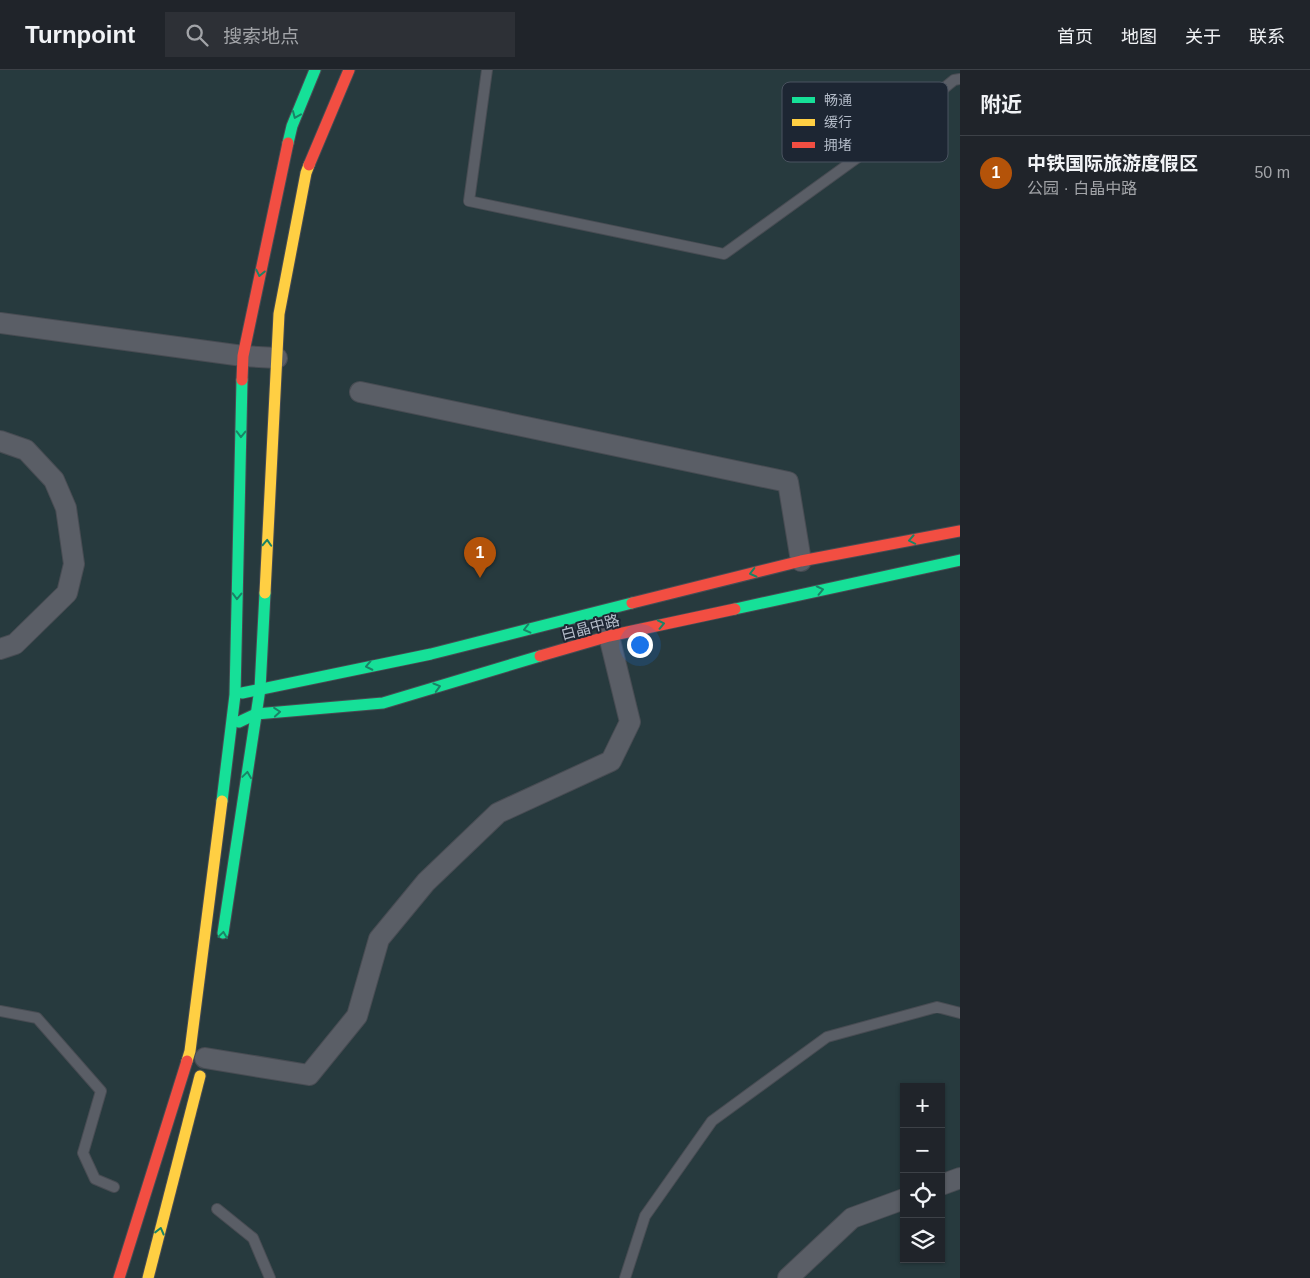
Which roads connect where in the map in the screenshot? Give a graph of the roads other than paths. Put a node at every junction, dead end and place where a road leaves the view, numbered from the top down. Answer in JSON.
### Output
{"nodes":[{"id":1,"x":315,"y":70,"type":"edge"},
{"id":2,"x":349,"y":70,"type":"edge"},
{"id":3,"x":487,"y":70,"type":"edge"},
{"id":4,"x":960,"y":79,"type":"edge"},
{"id":5,"x":948,"y":85,"type":"edge"},
{"id":6,"x":851,"y":162,"type":"edge"},
{"id":7,"x":0,"y":323,"type":"edge"},
{"id":8,"x":243,"y":356,"type":"junction"},
{"id":9,"x":277,"y":358,"type":"junction"},
{"id":10,"x":360,"y":392,"type":"dead end"},
{"id":11,"x":0,"y":441,"type":"edge"},
{"id":12,"x":960,"y":531,"type":"edge"},
{"id":13,"x":801,"y":560,"type":"junction"},
{"id":14,"x":960,"y":560,"type":"edge"},
{"id":15,"x":609,"y":636,"type":"junction"},
{"id":16,"x":0,"y":649,"type":"edge"},
{"id":17,"x":260,"y":689,"type":"junction"},
{"id":18,"x":234,"y":695,"type":"junction"},
{"id":19,"x":256,"y":714,"type":"junction"},
{"id":20,"x":231,"y":725,"type":"junction"},
{"id":21,"x":222,"y":940,"type":"dead end"},
{"id":22,"x":0,"y":1011,"type":"edge"},
{"id":23,"x":960,"y":1014,"type":"edge"},
{"id":24,"x":205,"y":1053,"type":"joint"},
{"id":25,"x":960,"y":1178,"type":"edge"},
{"id":26,"x":945,"y":1184,"type":"edge"},
{"id":27,"x":114,"y":1187,"type":"dead end"},
{"id":28,"x":900,"y":1200,"type":"edge"},
{"id":29,"x":218,"y":1208,"type":"dead end"},
{"id":30,"x":119,"y":1278,"type":"edge"},
{"id":31,"x":148,"y":1278,"type":"edge"},
{"id":32,"x":270,"y":1278,"type":"edge"},
{"id":33,"x":625,"y":1278,"type":"edge"},
{"id":34,"x":788,"y":1278,"type":"edge"}],
"edges":[{"from":1,"to":8,"type":"street","one_way":true},
{"from":2,"to":9,"type":"street"},
{"from":3,"to":6,"type":"lane"},
{"from":4,"to":5,"type":"lane"},
{"from":7,"to":8,"type":"street"},
{"from":8,"to":9,"type":"street"},
{"from":8,"to":18,"type":"street","one_way":true},
{"from":17,"to":9,"type":"street","one_way":true},
{"from":10,"to":13,"type":"street"},
{"from":11,"to":16,"type":"street"},
{"from":12,"to":13,"type":"street","name":"白晶中路","one_way":true},
{"from":13,"to":17,"type":"street","name":"白晶中路","one_way":true},
{"from":15,"to":14,"type":"street","name":"白晶中路","one_way":true},
{"from":19,"to":15,"type":"street","name":"白晶中路","one_way":true},
{"from":15,"to":24,"type":"street"},
{"from":17,"to":18,"type":"street","name":"白晶中路"},
{"from":17,"to":19,"type":"street"},
{"from":18,"to":20,"type":"street"},
{"from":19,"to":20,"type":"street","name":"白晶中路"},
{"from":21,"to":19,"type":"street","one_way":true},
{"from":20,"to":30,"type":"street"},
{"from":22,"to":27,"type":"lane"},
{"from":23,"to":33,"type":"lane"},
{"from":31,"to":24,"type":"street","one_way":true},
{"from":25,"to":26,"type":"street"},
{"from":28,"to":34,"type":"street"},
{"from":29,"to":32,"type":"lane"}]}
